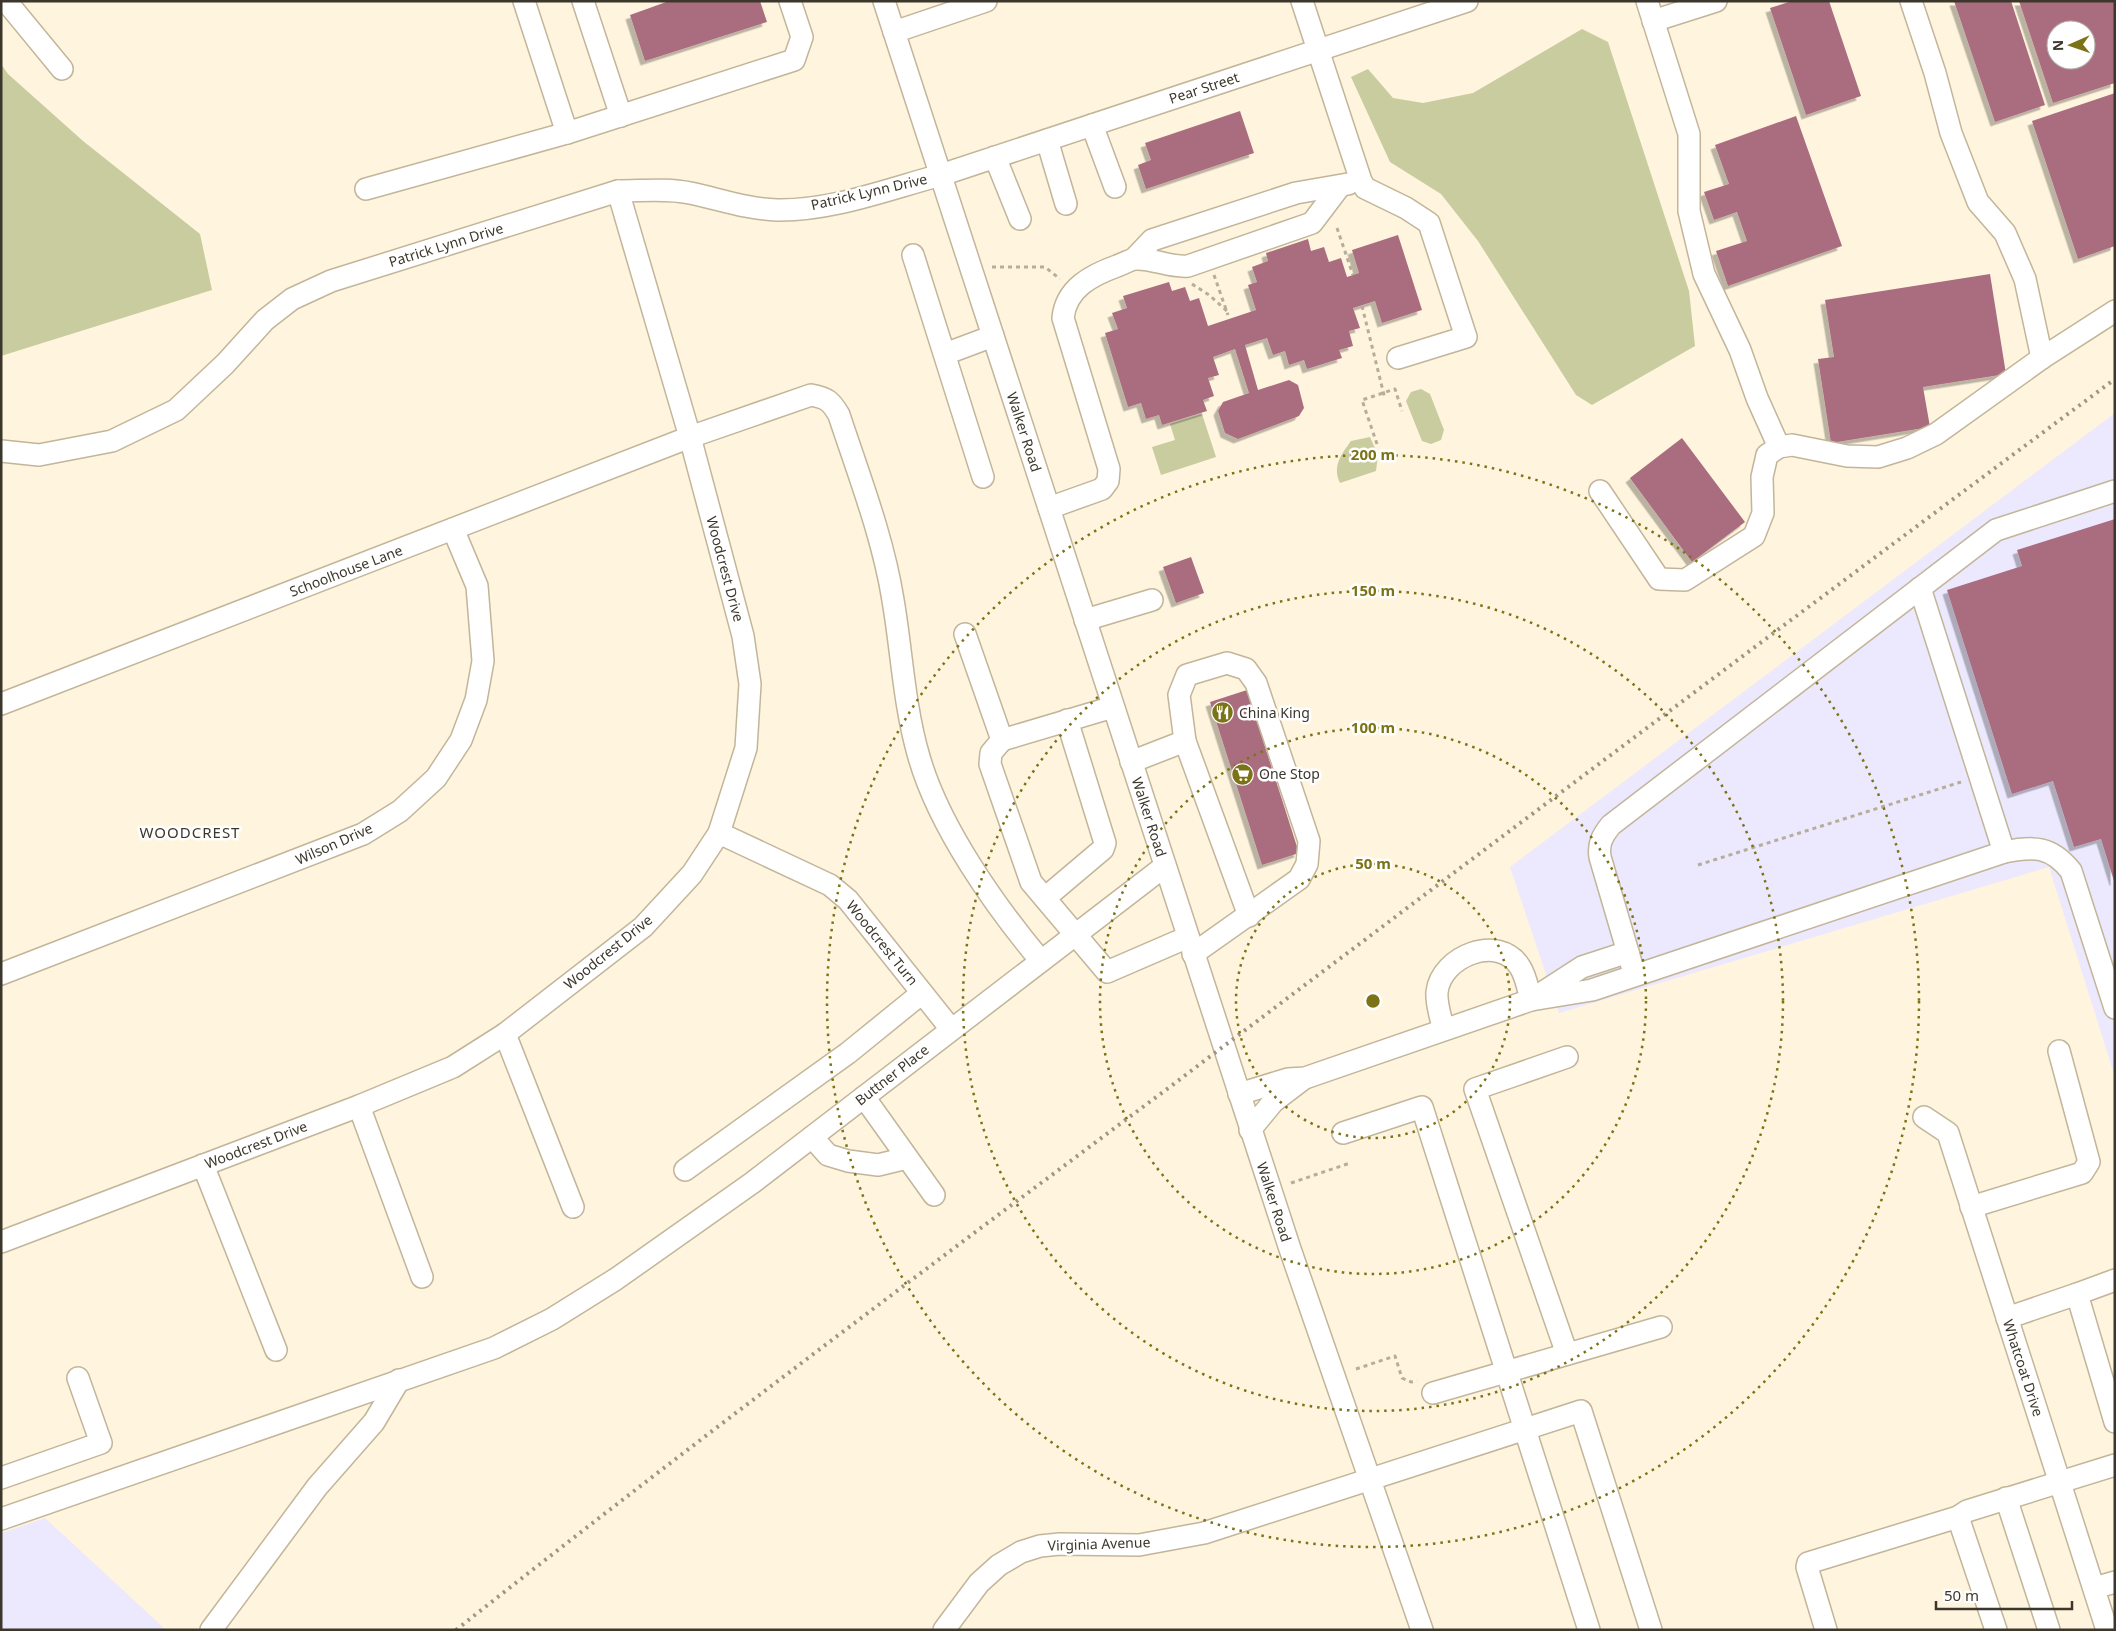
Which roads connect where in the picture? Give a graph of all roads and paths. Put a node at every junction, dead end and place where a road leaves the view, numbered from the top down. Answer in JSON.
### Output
{"nodes":[{"id":1,"x":6,"y":1,"type":"edge"},
{"id":2,"x":524,"y":1,"type":"edge"},
{"id":3,"x":583,"y":1,"type":"edge"},
{"id":4,"x":790,"y":1,"type":"edge"},
{"id":5,"x":884,"y":1,"type":"edge"},
{"id":6,"x":986,"y":1,"type":"edge"},
{"id":7,"x":1302,"y":1,"type":"edge"},
{"id":8,"x":1466,"y":1,"type":"edge"},
{"id":9,"x":1647,"y":1,"type":"edge"},
{"id":10,"x":1716,"y":1,"type":"edge"},
{"id":11,"x":1911,"y":1,"type":"edge"},
{"id":12,"x":1653,"y":21,"type":"junction"},
{"id":13,"x":894,"y":32,"type":"junction"},
{"id":14,"x":1318,"y":50,"type":"junction"},
{"id":15,"x":62,"y":69,"type":"dead end"},
{"id":16,"x":621,"y":116,"type":"junction"},
{"id":17,"x":1092,"y":125,"type":"junction"},
{"id":18,"x":567,"y":133,"type":"junction"},
{"id":19,"x":1047,"y":140,"type":"junction"},
{"id":20,"x":995,"y":157,"type":"junction"},
{"id":21,"x":941,"y":175,"type":"junction"},
{"id":22,"x":1350,"y":184,"type":"junction"},
{"id":23,"x":1115,"y":187,"type":"dead end"},
{"id":24,"x":366,"y":189,"type":"dead end"},
{"id":25,"x":618,"y":192,"type":"junction"},
{"id":26,"x":1066,"y":204,"type":"dead end"},
{"id":27,"x":1020,"y":218,"type":"dead end"},
{"id":28,"x":1337,"y":228,"type":"dead end"},
{"id":29,"x":914,"y":255,"type":"dead end"},
{"id":30,"x":1134,"y":259,"type":"junction"},
{"id":31,"x":992,"y":267,"type":"dead end"},
{"id":32,"x":1212,"y":269,"type":"dead end"},
{"id":33,"x":1353,"y":275,"type":"dead end"},
{"id":34,"x":1186,"y":278,"type":"dead end"},
{"id":35,"x":1065,"y":283,"type":"dead end"},
{"id":36,"x":1362,"y":306,"type":"dead end"},
{"id":37,"x":2115,"y":310,"type":"edge"},
{"id":38,"x":993,"y":336,"type":"junction"},
{"id":39,"x":945,"y":354,"type":"junction"},
{"id":40,"x":1398,"y":358,"type":"dead end"},
{"id":41,"x":2042,"y":358,"type":"junction"},
{"id":42,"x":1383,"y":393,"type":"junction"},
{"id":43,"x":1385,"y":399,"type":"dead end"},
{"id":44,"x":1402,"y":411,"type":"dead end"},
{"id":45,"x":690,"y":437,"type":"junction"},
{"id":46,"x":1377,"y":444,"type":"dead end"},
{"id":47,"x":1779,"y":447,"type":"junction"},
{"id":48,"x":1,"y":451,"type":"edge"},
{"id":49,"x":982,"y":477,"type":"dead end"},
{"id":50,"x":1600,"y":491,"type":"dead end"},
{"id":51,"x":2115,"y":491,"type":"edge"},
{"id":52,"x":1049,"y":508,"type":"junction"},
{"id":53,"x":453,"y":529,"type":"junction"},
{"id":54,"x":1920,"y":588,"type":"junction"},
{"id":55,"x":1152,"y":600,"type":"dead end"},
{"id":56,"x":1085,"y":620,"type":"junction"},
{"id":57,"x":965,"y":634,"type":"dead end"},
{"id":58,"x":1,"y":704,"type":"edge"},
{"id":59,"x":1113,"y":706,"type":"junction"},
{"id":60,"x":1067,"y":720,"type":"junction"},
{"id":61,"x":1002,"y":740,"type":"junction"},
{"id":62,"x":1185,"y":741,"type":"junction"},
{"id":63,"x":1131,"y":762,"type":"junction"},
{"id":64,"x":1980,"y":776,"type":"junction"},
{"id":65,"x":719,"y":833,"type":"junction"},
{"id":66,"x":2004,"y":852,"type":"junction"},
{"id":67,"x":1698,"y":865,"type":"dead end"},
{"id":68,"x":1165,"y":866,"type":"junction"},
{"id":69,"x":1045,"y":898,"type":"junction"},
{"id":70,"x":1249,"y":916,"type":"junction"},
{"id":71,"x":1076,"y":934,"type":"junction"},
{"id":72,"x":1191,"y":946,"type":"junction"},
{"id":73,"x":1628,"y":952,"type":"junction"},
{"id":74,"x":1041,"y":961,"type":"junction"},
{"id":75,"x":1,"y":974,"type":"edge"},
{"id":76,"x":1635,"y":976,"type":"junction"},
{"id":77,"x":922,"y":993,"type":"junction"},
{"id":78,"x":1532,"y":1000,"type":"junction"},
{"id":79,"x":2115,"y":1008,"type":"edge"},
{"id":80,"x":951,"y":1029,"type":"junction"},
{"id":81,"x":1444,"y":1030,"type":"junction"},
{"id":82,"x":505,"y":1034,"type":"junction"},
{"id":83,"x":2059,"y":1051,"type":"dead end"},
{"id":84,"x":1566,"y":1057,"type":"dead end"},
{"id":85,"x":1305,"y":1078,"type":"junction"},
{"id":86,"x":1239,"y":1094,"type":"junction"},
{"id":87,"x":864,"y":1097,"type":"junction"},
{"id":88,"x":359,"y":1106,"type":"junction"},
{"id":89,"x":1924,"y":1117,"type":"dead end"},
{"id":90,"x":1250,"y":1130,"type":"junction"},
{"id":91,"x":1342,"y":1133,"type":"dead end"},
{"id":92,"x":812,"y":1137,"type":"junction"},
{"id":93,"x":907,"y":1158,"type":"junction"},
{"id":94,"x":1350,"y":1163,"type":"dead end"},
{"id":95,"x":203,"y":1165,"type":"junction"},
{"id":96,"x":685,"y":1170,"type":"dead end"},
{"id":97,"x":1291,"y":1183,"type":"dead end"},
{"id":98,"x":934,"y":1195,"type":"dead end"},
{"id":99,"x":573,"y":1207,"type":"dead end"},
{"id":100,"x":1971,"y":1207,"type":"junction"},
{"id":101,"x":1,"y":1242,"type":"edge"},
{"id":102,"x":422,"y":1277,"type":"dead end"},
{"id":103,"x":2115,"y":1280,"type":"edge"},
{"id":104,"x":2077,"y":1294,"type":"junction"},
{"id":105,"x":2007,"y":1318,"type":"junction"},
{"id":106,"x":1661,"y":1327,"type":"dead end"},
{"id":107,"x":276,"y":1350,"type":"dead end"},
{"id":108,"x":1567,"y":1354,"type":"junction"},
{"id":109,"x":1356,"y":1369,"type":"dead end"},
{"id":110,"x":1506,"y":1372,"type":"junction"},
{"id":111,"x":78,"y":1378,"type":"dead end"},
{"id":112,"x":399,"y":1380,"type":"junction"},
{"id":113,"x":1427,"y":1386,"type":"joint"},
{"id":114,"x":2115,"y":1422,"type":"edge"},
{"id":115,"x":1525,"y":1429,"type":"junction"},
{"id":116,"x":2115,"y":1464,"type":"edge"},
{"id":117,"x":1,"y":1478,"type":"edge"},
{"id":118,"x":1370,"y":1480,"type":"junction"},
{"id":119,"x":2059,"y":1481,"type":"junction"},
{"id":120,"x":2006,"y":1498,"type":"junction"},
{"id":121,"x":1958,"y":1517,"type":"junction"},
{"id":122,"x":1,"y":1519,"type":"edge"},
{"id":123,"x":2115,"y":1582,"type":"edge"},
{"id":124,"x":2094,"y":1588,"type":"junction"},
{"id":125,"x":211,"y":1630,"type":"edge"},
{"id":126,"x":944,"y":1630,"type":"edge"},
{"id":127,"x":1422,"y":1630,"type":"edge"},
{"id":128,"x":1589,"y":1630,"type":"edge"},
{"id":129,"x":1651,"y":1630,"type":"edge"},
{"id":130,"x":1826,"y":1630,"type":"edge"},
{"id":131,"x":1996,"y":1630,"type":"edge"},
{"id":132,"x":2049,"y":1630,"type":"edge"},
{"id":133,"x":2107,"y":1630,"type":"edge"}],
"edges":[{"from":1,"to":15,"type":"street"},
{"from":2,"to":18,"type":"street"},
{"from":3,"to":16,"type":"street"},
{"from":4,"to":16,"type":"street"},
{"from":5,"to":13,"type":"street","name":"Walker Road"},
{"from":6,"to":13,"type":"street"},
{"from":7,"to":14,"type":"street"},
{"from":8,"to":14,"type":"street","name":"Pear Street"},
{"from":9,"to":12,"type":"street"},
{"from":10,"to":12,"type":"street"},
{"from":11,"to":41,"type":"street"},
{"from":12,"to":47,"type":"street"},
{"from":13,"to":21,"type":"street","name":"Walker Road"},
{"from":14,"to":17,"type":"street","name":"Pear Street"},
{"from":14,"to":22,"type":"street"},
{"from":16,"to":18,"type":"street"},
{"from":17,"to":19,"type":"street","name":"Pear Street"},
{"from":17,"to":23,"type":"street"},
{"from":18,"to":24,"type":"street"},
{"from":19,"to":20,"type":"street","name":"Pear Street"},
{"from":19,"to":26,"type":"street"},
{"from":20,"to":21,"type":"street","name":"Pear Street"},
{"from":20,"to":27,"type":"street"},
{"from":21,"to":25,"type":"street","name":"Patrick Lynn Drive"},
{"from":21,"to":38,"type":"street","name":"Walker Road"},
{"from":22,"to":30,"type":"street"},
{"from":22,"to":30,"type":"street"},
{"from":22,"to":40,"type":"street"},
{"from":25,"to":45,"type":"street","name":"Woodcrest Drive"},
{"from":25,"to":48,"type":"street","name":"Patrick Lynn Drive"},
{"from":28,"to":33,"type":"path"},
{"from":29,"to":39,"type":"street"},
{"from":30,"to":52,"type":"street"},
{"from":31,"to":35,"type":"path"},
{"from":32,"to":34,"type":"path"},
{"from":36,"to":42,"type":"path"},
{"from":37,"to":41,"type":"street"},
{"from":38,"to":39,"type":"street"},
{"from":38,"to":52,"type":"street","name":"Walker Road"},
{"from":39,"to":49,"type":"street"},
{"from":41,"to":47,"type":"street"},
{"from":42,"to":43,"type":"path"},
{"from":42,"to":44,"type":"path"},
{"from":42,"to":46,"type":"path"},
{"from":45,"to":53,"type":"street","name":"Schoolhouse Lane"},
{"from":45,"to":65,"type":"street","name":"Woodcrest Drive"},
{"from":45,"to":74,"type":"street","name":"Schoolhouse Lane"},
{"from":47,"to":50,"type":"street"},
{"from":51,"to":54,"type":"street"},
{"from":52,"to":56,"type":"street","name":"Walker Road"},
{"from":53,"to":58,"type":"street","name":"Schoolhouse Lane"},
{"from":53,"to":75,"type":"street","name":"Wilson Drive"},
{"from":54,"to":64,"type":"street"},
{"from":54,"to":73,"type":"street"},
{"from":55,"to":56,"type":"street"},
{"from":56,"to":59,"type":"street","name":"Walker Road"},
{"from":57,"to":61,"type":"street"},
{"from":59,"to":60,"type":"street"},
{"from":59,"to":63,"type":"street","name":"Walker Road"},
{"from":60,"to":61,"type":"street"},
{"from":60,"to":69,"type":"street"},
{"from":61,"to":69,"type":"street"},
{"from":62,"to":63,"type":"street"},
{"from":62,"to":70,"type":"street"},
{"from":62,"to":70,"type":"street"},
{"from":63,"to":68,"type":"street","name":"Walker Road"},
{"from":64,"to":66,"type":"street"},
{"from":64,"to":67,"type":"path"},
{"from":65,"to":77,"type":"street","name":"Woodcrest Turn"},
{"from":65,"to":82,"type":"street","name":"Woodcrest Drive"},
{"from":66,"to":76,"type":"street"},
{"from":66,"to":79,"type":"street"},
{"from":68,"to":71,"type":"street","name":"Buttner Place"},
{"from":68,"to":72,"type":"street","name":"Walker Road"},
{"from":69,"to":71,"type":"street"},
{"from":70,"to":72,"type":"street"},
{"from":71,"to":72,"type":"street"},
{"from":71,"to":74,"type":"street","name":"Buttner Place"},
{"from":72,"to":86,"type":"street","name":"Walker Road"},
{"from":73,"to":76,"type":"street"},
{"from":73,"to":78,"type":"street"},
{"from":74,"to":80,"type":"street","name":"Buttner Place"},
{"from":76,"to":78,"type":"street"},
{"from":77,"to":80,"type":"street","name":"Woodcrest Turn"},
{"from":77,"to":96,"type":"street"},
{"from":78,"to":81,"type":"street"},
{"from":78,"to":81,"type":"street"},
{"from":80,"to":87,"type":"street","name":"Buttner Place"},
{"from":81,"to":85,"type":"street"},
{"from":82,"to":88,"type":"street","name":"Woodcrest Drive"},
{"from":82,"to":99,"type":"street"},
{"from":83,"to":100,"type":"street"},
{"from":84,"to":108,"type":"street"},
{"from":85,"to":86,"type":"street"},
{"from":85,"to":90,"type":"street"},
{"from":86,"to":90,"type":"street","name":"Walker Road"},
{"from":87,"to":92,"type":"street","name":"Buttner Place"},
{"from":87,"to":93,"type":"street"},
{"from":88,"to":95,"type":"street","name":"Woodcrest Drive"},
{"from":88,"to":102,"type":"street"},
{"from":89,"to":100,"type":"street","name":"Whatcoat Drive"},
{"from":90,"to":118,"type":"street","name":"Walker Road"},
{"from":91,"to":110,"type":"street"},
{"from":92,"to":93,"type":"street"},
{"from":92,"to":112,"type":"street","name":"Buttner Place"},
{"from":93,"to":98,"type":"street"},
{"from":94,"to":97,"type":"path"},
{"from":95,"to":101,"type":"street","name":"Woodcrest Drive"},
{"from":95,"to":107,"type":"street"},
{"from":100,"to":105,"type":"street","name":"Whatcoat Drive"},
{"from":103,"to":104,"type":"street"},
{"from":104,"to":105,"type":"street"},
{"from":104,"to":114,"type":"street"},
{"from":105,"to":119,"type":"street","name":"Whatcoat Drive"},
{"from":106,"to":108,"type":"street"},
{"from":108,"to":110,"type":"street"},
{"from":109,"to":113,"type":"path"},
{"from":110,"to":113,"type":"street"},
{"from":110,"to":115,"type":"street"},
{"from":111,"to":117,"type":"street"},
{"from":112,"to":122,"type":"street","name":"Buttner Place"},
{"from":112,"to":125,"type":"street"},
{"from":115,"to":118,"type":"street","name":"Virginia Avenue"},
{"from":115,"to":128,"type":"street"},
{"from":115,"to":129,"type":"street","name":"Virginia Avenue"},
{"from":116,"to":119,"type":"street"},
{"from":118,"to":126,"type":"street","name":"Virginia Avenue"},
{"from":118,"to":127,"type":"street","name":"Walker Road"},
{"from":119,"to":120,"type":"street"},
{"from":119,"to":124,"type":"street","name":"Whatcoat Drive"},
{"from":120,"to":121,"type":"street"},
{"from":120,"to":132,"type":"street"},
{"from":121,"to":130,"type":"street"},
{"from":121,"to":131,"type":"street"},
{"from":123,"to":124,"type":"street"},
{"from":124,"to":133,"type":"street","name":"Whatcoat Drive"}]}
